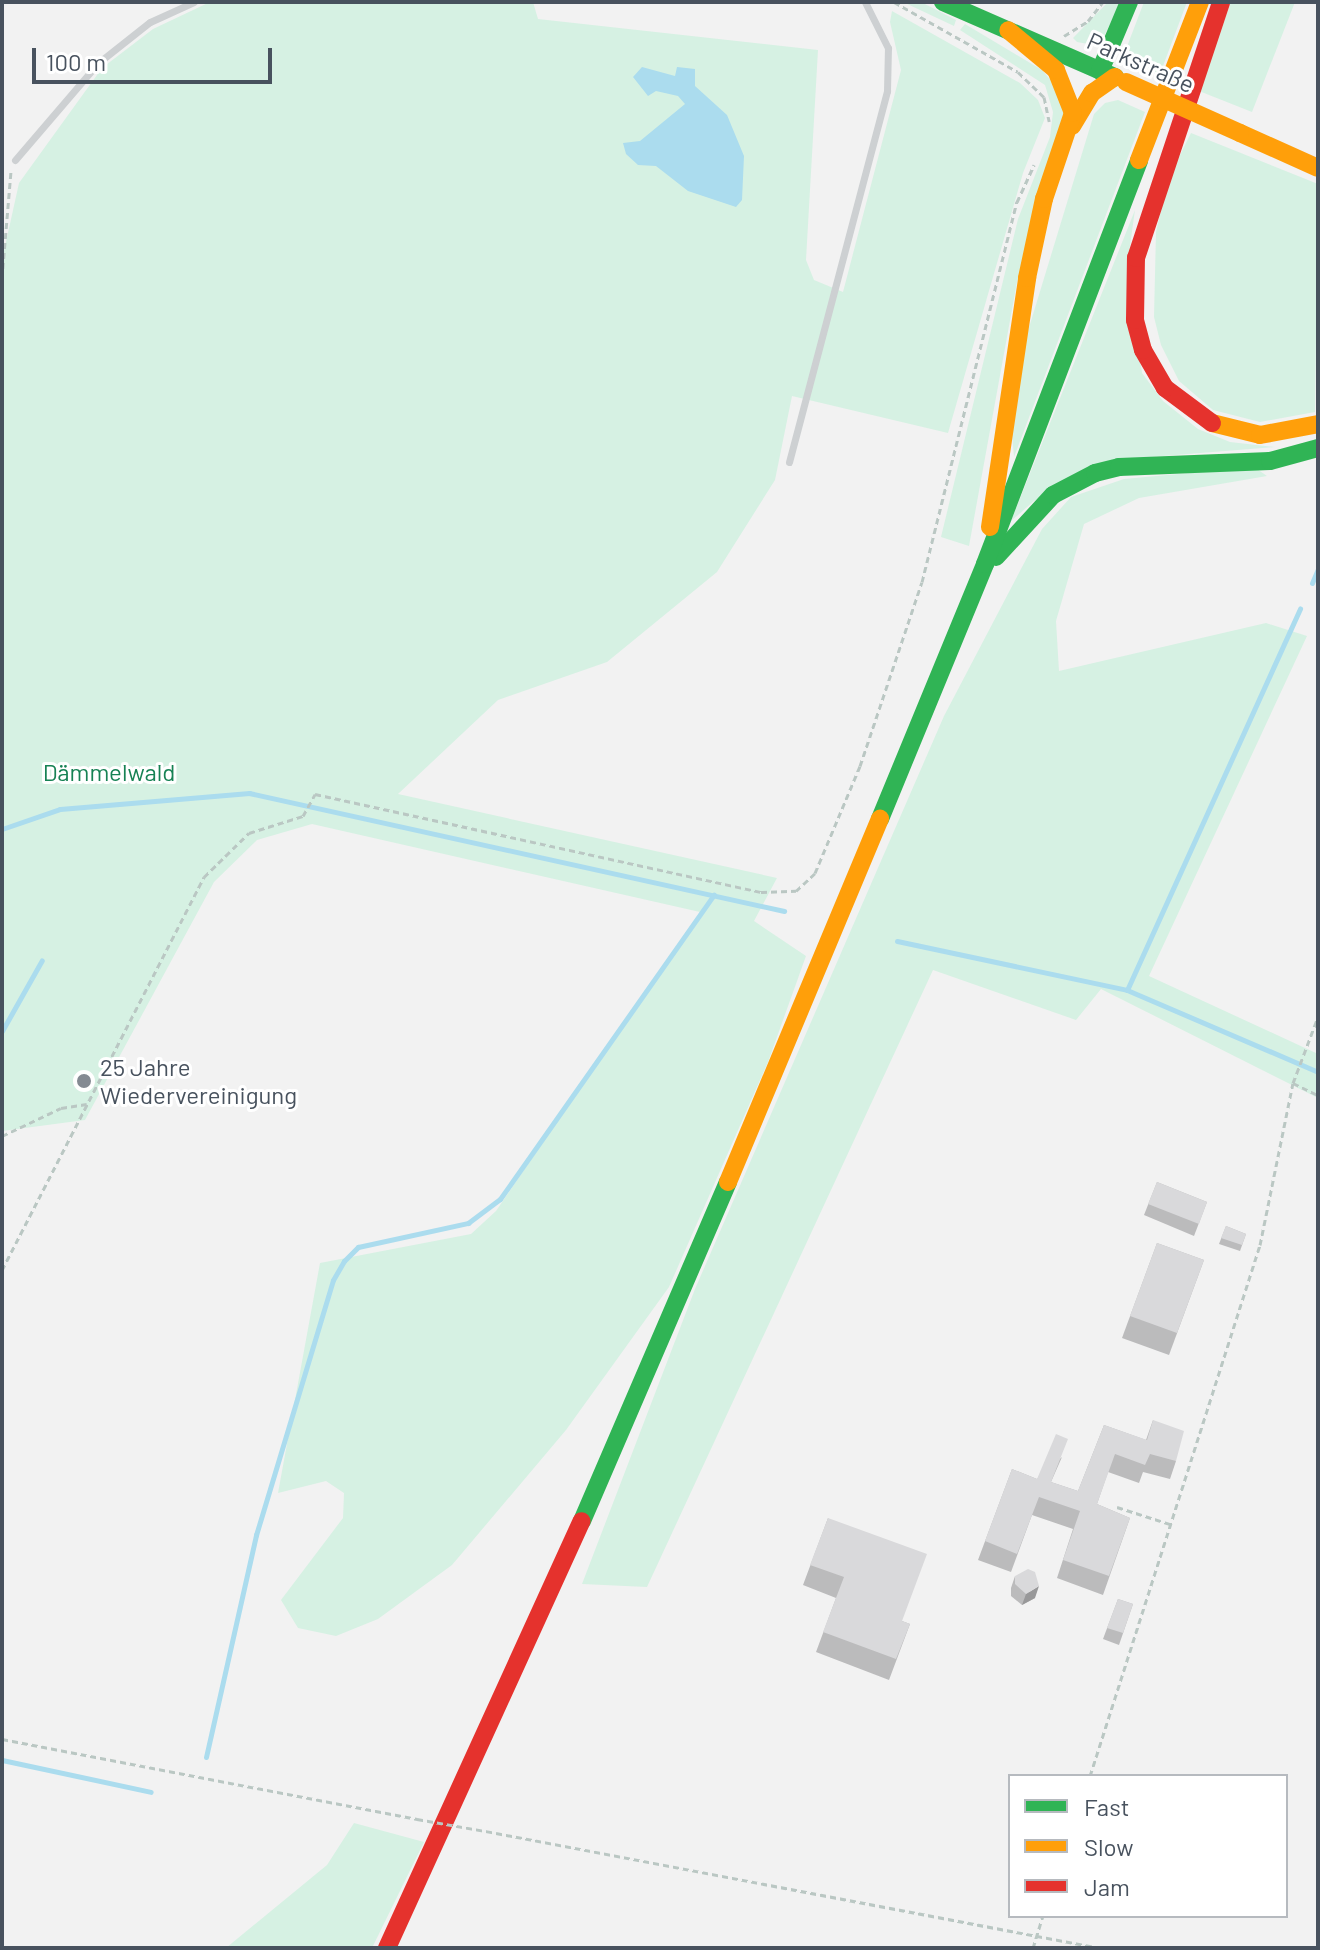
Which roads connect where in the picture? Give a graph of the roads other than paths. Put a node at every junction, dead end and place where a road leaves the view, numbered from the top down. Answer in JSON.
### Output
{"nodes":[{"id":1,"x":169,"y":2,"type":"edge"},
{"id":2,"x":194,"y":2,"type":"edge"},
{"id":3,"x":865,"y":2,"type":"edge"},
{"id":4,"x":943,"y":2,"type":"edge"},
{"id":5,"x":1129,"y":2,"type":"edge"},
{"id":6,"x":1200,"y":2,"type":"edge"},
{"id":7,"x":1221,"y":2,"type":"edge"},
{"id":8,"x":173,"y":10,"type":"junction"},
{"id":9,"x":1008,"y":30,"type":"junction"},
{"id":10,"x":1114,"y":77,"type":"junction"},
{"id":11,"x":1067,"y":139,"type":"junction"},
{"id":12,"x":15,"y":160,"type":"road end"},
{"id":13,"x":1318,"y":168,"type":"edge"},
{"id":14,"x":1318,"y":424,"type":"edge"},
{"id":15,"x":1318,"y":448,"type":"edge"},
{"id":16,"x":789,"y":462,"type":"dead end"},
{"id":17,"x":982,"y":572,"type":"junction"},
{"id":18,"x":387,"y":1948,"type":"edge"}],
"edges":[{"from":1,"to":8,"type":"lane"},
{"from":2,"to":8,"type":"lane"},
{"from":3,"to":16,"type":"lane"},
{"from":4,"to":9,"type":"main road","name":"Parkstraße"},
{"from":5,"to":10,"type":"main road"},
{"from":6,"to":17,"type":"main road"},
{"from":7,"to":14,"type":"main road"},
{"from":8,"to":12,"type":"lane"},
{"from":9,"to":10,"type":"main road","name":"Parkstraße"},
{"from":9,"to":11,"type":"main road"},
{"from":10,"to":11,"type":"main road"},
{"from":10,"to":13,"type":"main road","name":"Parkstraße","bridge":true},
{"from":11,"to":17,"type":"main road"},
{"from":15,"to":17,"type":"main road"},
{"from":17,"to":18,"type":"main road"}]}
